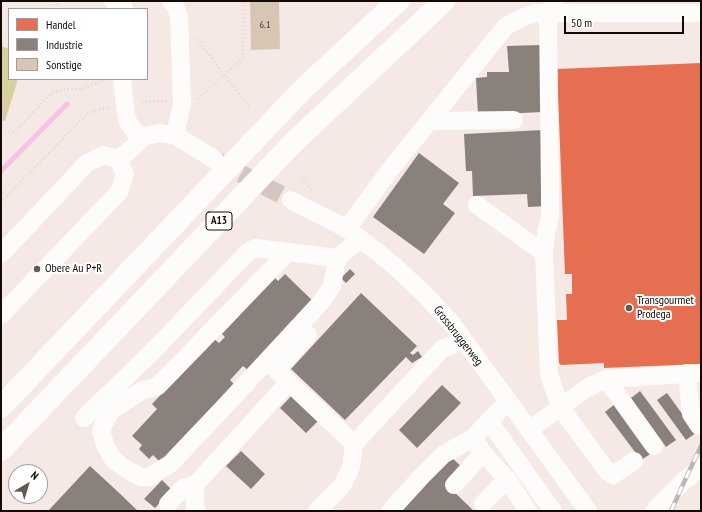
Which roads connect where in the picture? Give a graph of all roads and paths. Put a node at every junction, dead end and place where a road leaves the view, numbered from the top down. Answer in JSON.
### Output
{"nodes":[{"id":1,"x":171,"y":1,"type":"edge"},
{"id":2,"x":244,"y":1,"type":"edge"},
{"id":3,"x":398,"y":1,"type":"edge"},
{"id":4,"x":444,"y":1,"type":"edge"},
{"id":5,"x":551,"y":7,"type":"edge"},
{"id":6,"x":696,"y":13,"type":"dead end"},
{"id":7,"x":196,"y":38,"type":"dead end"},
{"id":8,"x":225,"y":75,"type":"junction"},
{"id":9,"x":105,"y":80,"type":"edge"},
{"id":10,"x":122,"y":80,"type":"edge"},
{"id":11,"x":124,"y":102,"type":"junction"},
{"id":12,"x":182,"y":104,"type":"junction"},
{"id":13,"x":250,"y":108,"type":"dead end"},
{"id":14,"x":514,"y":120,"type":"dead end"},
{"id":15,"x":430,"y":121,"type":"junction"},
{"id":16,"x":1,"y":135,"type":"edge"},
{"id":17,"x":175,"y":135,"type":"junction"},
{"id":18,"x":143,"y":137,"type":"junction"},
{"id":19,"x":118,"y":159,"type":"junction"},
{"id":20,"x":215,"y":160,"type":"tunnel mouth"},
{"id":21,"x":301,"y":177,"type":"dead end"},
{"id":22,"x":2,"y":190,"type":"edge"},
{"id":23,"x":7,"y":195,"type":"junction"},
{"id":24,"x":318,"y":197,"type":"dead end"},
{"id":25,"x":291,"y":200,"type":"tunnel mouth"},
{"id":26,"x":1,"y":202,"type":"edge"},
{"id":27,"x":477,"y":204,"type":"dead end"},
{"id":28,"x":353,"y":234,"type":"junction"},
{"id":29,"x":288,"y":252,"type":"junction"},
{"id":30,"x":544,"y":253,"type":"junction"},
{"id":31,"x":1,"y":254,"type":"edge"},
{"id":32,"x":337,"y":258,"type":"junction"},
{"id":33,"x":2,"y":310,"type":"edge"},
{"id":34,"x":317,"y":325,"type":"dead end"},
{"id":35,"x":463,"y":340,"type":"junction"},
{"id":36,"x":140,"y":363,"type":"junction"},
{"id":37,"x":694,"y":373,"type":"edge"},
{"id":38,"x":606,"y":378,"type":"junction"},
{"id":39,"x":289,"y":382,"type":"junction"},
{"id":40,"x":158,"y":386,"type":"junction"},
{"id":41,"x":508,"y":401,"type":"junction"},
{"id":42,"x":1,"y":407,"type":"edge"},
{"id":43,"x":560,"y":407,"type":"junction"},
{"id":44,"x":84,"y":418,"type":"dead end"},
{"id":45,"x":489,"y":421,"type":"junction"},
{"id":46,"x":699,"y":426,"type":"dead end"},
{"id":47,"x":529,"y":430,"type":"junction"},
{"id":48,"x":472,"y":438,"type":"junction"},
{"id":49,"x":354,"y":444,"type":"junction"},
{"id":50,"x":654,"y":446,"type":"dead end"},
{"id":51,"x":1,"y":450,"type":"edge"},
{"id":52,"x":483,"y":453,"type":"junction"},
{"id":53,"x":634,"y":461,"type":"dead end"},
{"id":54,"x":701,"y":467,"type":"edge"},
{"id":55,"x":507,"y":479,"type":"junction"},
{"id":56,"x":454,"y":484,"type":"dead end"},
{"id":57,"x":195,"y":486,"type":"junction"},
{"id":58,"x":168,"y":504,"type":"dead end"},
{"id":59,"x":483,"y":504,"type":"dead end"},
{"id":60,"x":661,"y":509,"type":"edge"},
{"id":61,"x":197,"y":511,"type":"edge"},
{"id":62,"x":317,"y":511,"type":"edge"},
{"id":63,"x":390,"y":511,"type":"edge"},
{"id":64,"x":528,"y":511,"type":"edge"},
{"id":65,"x":553,"y":511,"type":"edge"},
{"id":66,"x":588,"y":511,"type":"edge"}],
"edges":[{"from":1,"to":12,"type":"street"},
{"from":2,"to":8,"type":"path"},
{"from":3,"to":42,"type":"highway","number":"A13"},
{"from":4,"to":51,"type":"highway","number":"A13"},
{"from":5,"to":6,"type":"street"},
{"from":5,"to":15,"type":"street"},
{"from":5,"to":30,"type":"street"},
{"from":7,"to":8,"type":"path"},
{"from":8,"to":12,"type":"path"},
{"from":8,"to":13,"type":"path"},
{"from":9,"to":16,"type":"path"},
{"from":10,"to":11,"type":"street"},
{"from":11,"to":12,"type":"path"},
{"from":11,"to":18,"type":"street"},
{"from":11,"to":23,"type":"path"},
{"from":12,"to":17,"type":"street"},
{"from":14,"to":15,"type":"street"},
{"from":15,"to":28,"type":"street"},
{"from":17,"to":18,"type":"street"},
{"from":17,"to":20,"type":"street"},
{"from":18,"to":19,"type":"street"},
{"from":19,"to":31,"type":"street"},
{"from":19,"to":33,"type":"street"},
{"from":21,"to":24,"type":"path"},
{"from":22,"to":23,"type":"path"},
{"from":23,"to":26,"type":"path"},
{"from":25,"to":28,"type":"street","name":"Grossbruggerweg"},
{"from":27,"to":30,"type":"street"},
{"from":28,"to":32,"type":"street"},
{"from":28,"to":35,"type":"street","name":"Grossbruggerweg"},
{"from":29,"to":32,"type":"street"},
{"from":29,"to":36,"type":"street"},
{"from":29,"to":40,"type":"street"},
{"from":30,"to":43,"type":"street"},
{"from":32,"to":40,"type":"street"},
{"from":34,"to":39,"type":"street"},
{"from":35,"to":41,"type":"street","name":"Grossbruggerweg"},
{"from":35,"to":49,"type":"street"},
{"from":36,"to":40,"type":"street"},
{"from":36,"to":44,"type":"street"},
{"from":37,"to":38,"type":"street"},
{"from":37,"to":46,"type":"street"},
{"from":38,"to":43,"type":"street"},
{"from":38,"to":50,"type":"street"},
{"from":39,"to":49,"type":"street"},
{"from":39,"to":57,"type":"street"},
{"from":41,"to":45,"type":"street"},
{"from":41,"to":47,"type":"street","name":"Grossbruggerweg"},
{"from":43,"to":47,"type":"street"},
{"from":43,"to":53,"type":"street"},
{"from":45,"to":48,"type":"street"},
{"from":45,"to":65,"type":"street"},
{"from":47,"to":66,"type":"street","name":"Grossbruggerweg"},
{"from":48,"to":52,"type":"street"},
{"from":48,"to":63,"type":"street"},
{"from":49,"to":62,"type":"street"},
{"from":52,"to":55,"type":"street"},
{"from":52,"to":56,"type":"street"},
{"from":54,"to":60,"type":"street"},
{"from":55,"to":59,"type":"street"},
{"from":55,"to":64,"type":"street"},
{"from":57,"to":58,"type":"street"},
{"from":57,"to":61,"type":"street"}]}
